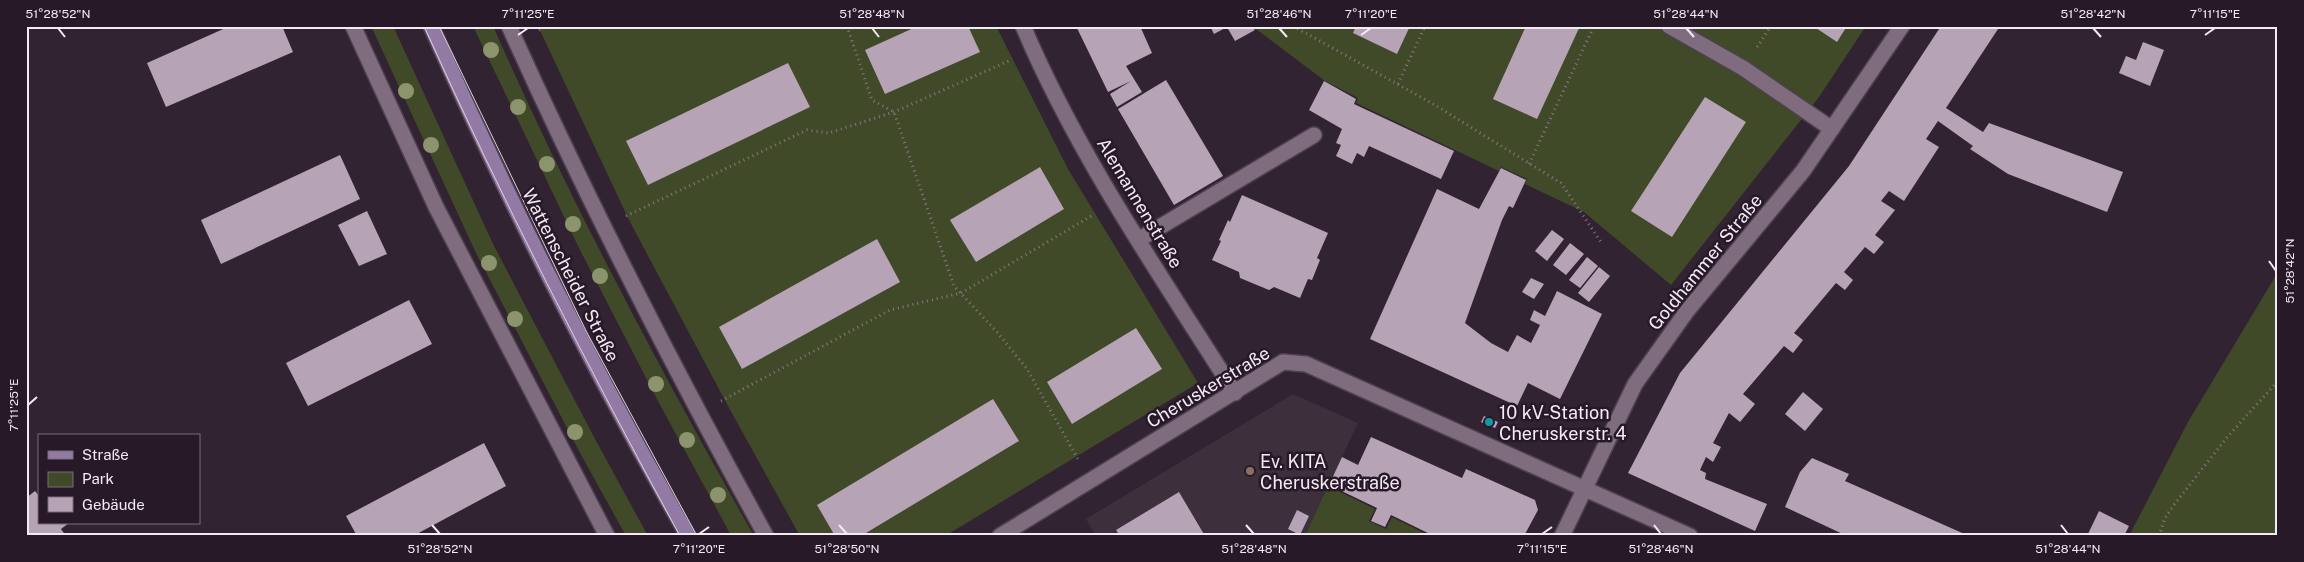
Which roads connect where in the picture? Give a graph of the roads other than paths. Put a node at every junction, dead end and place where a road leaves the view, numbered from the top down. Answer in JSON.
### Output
{"nodes":[{"id":1,"x":353,"y":26,"type":"edge"},
{"id":2,"x":431,"y":26,"type":"edge"},
{"id":3,"x":509,"y":26,"type":"edge"},
{"id":4,"x":1023,"y":26,"type":"edge"},
{"id":5,"x":1669,"y":26,"type":"edge"},
{"id":6,"x":1902,"y":26,"type":"edge"},
{"id":7,"x":1832,"y":128,"type":"junction"},
{"id":8,"x":1314,"y":135,"type":"dead end"},
{"id":9,"x":1138,"y":240,"type":"junction"},
{"id":10,"x":1235,"y":393,"type":"junction"},
{"id":11,"x":1584,"y":490,"type":"junction"},
{"id":12,"x":607,"y":536,"type":"edge"},
{"id":13,"x":688,"y":536,"type":"edge"},
{"id":14,"x":766,"y":536,"type":"edge"},
{"id":15,"x":1000,"y":536,"type":"edge"},
{"id":16,"x":1562,"y":536,"type":"edge"},
{"id":17,"x":1690,"y":536,"type":"edge"}],
"edges":[{"from":1,"to":12,"type":"street"},
{"from":2,"to":13,"type":"main road","name":"Wattenscheider Straße"},
{"from":3,"to":14,"type":"street"},
{"from":4,"to":9,"type":"street","name":"Alemannenstraße"},
{"from":5,"to":7,"type":"street"},
{"from":6,"to":7,"type":"street","name":"Goldhammer Straße"},
{"from":7,"to":11,"type":"street","name":"Goldhammer Straße"},
{"from":8,"to":9,"type":"street"},
{"from":9,"to":10,"type":"street","name":"Alemannenstraße"},
{"from":10,"to":11,"type":"street","name":"Cheruskerstraße"},
{"from":10,"to":15,"type":"street","name":"Cheruskerstraße"},
{"from":11,"to":16,"type":"street","name":"Goldhammer Straße"},
{"from":11,"to":17,"type":"street","name":"Cheruskerstraße"}]}
